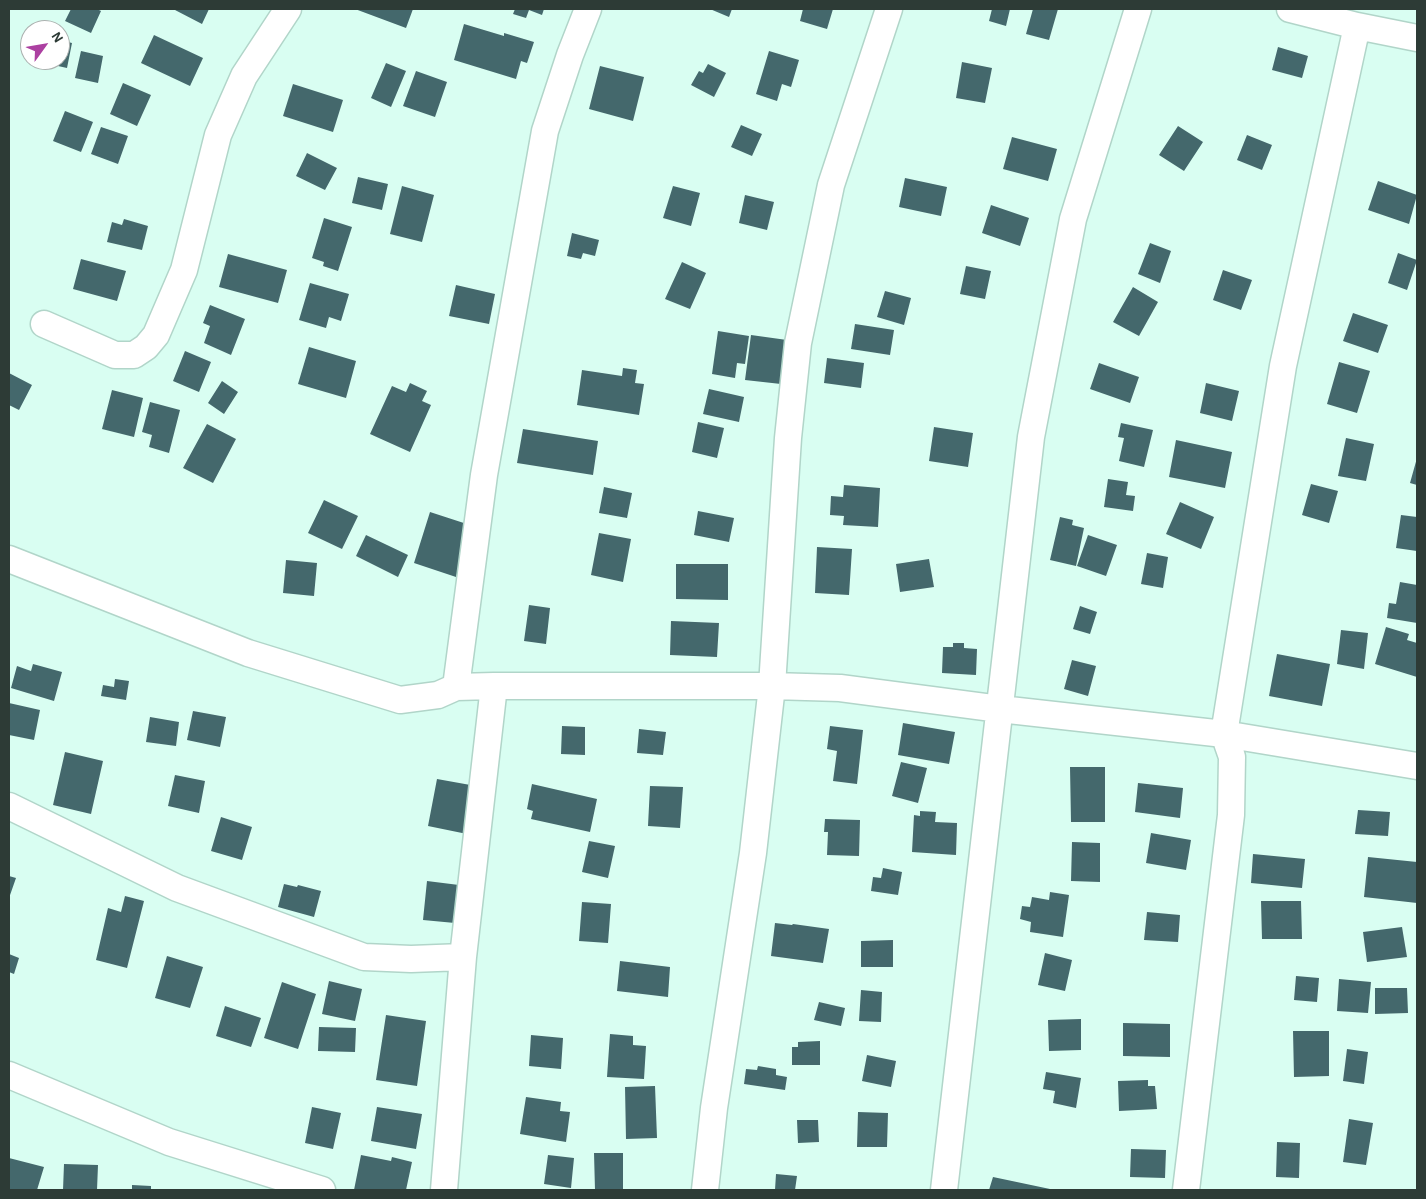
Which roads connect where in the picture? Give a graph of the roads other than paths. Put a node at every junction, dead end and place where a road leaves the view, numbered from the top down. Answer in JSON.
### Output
{"nodes":[{"id":1,"x":288,"y":9,"type":"edge"},
{"id":2,"x":588,"y":9,"type":"edge"},
{"id":3,"x":889,"y":9,"type":"edge"},
{"id":4,"x":1138,"y":9,"type":"edge"},
{"id":5,"x":1290,"y":9,"type":"edge"},
{"id":6,"x":1357,"y":26,"type":"junction"},
{"id":7,"x":1417,"y":38,"type":"edge"},
{"id":8,"x":44,"y":324,"type":"dead end"},
{"id":9,"x":9,"y":559,"type":"edge"},
{"id":10,"x":494,"y":686,"type":"junction"},
{"id":11,"x":772,"y":686,"type":"junction"},
{"id":12,"x":456,"y":687,"type":"junction"},
{"id":13,"x":1000,"y":710,"type":"junction"},
{"id":14,"x":1224,"y":734,"type":"junction"},
{"id":15,"x":1417,"y":766,"type":"edge"},
{"id":16,"x":9,"y":806,"type":"edge"},
{"id":17,"x":463,"y":957,"type":"junction"},
{"id":18,"x":9,"y":1075,"type":"edge"},
{"id":19,"x":322,"y":1190,"type":"edge"},
{"id":20,"x":444,"y":1190,"type":"edge"},
{"id":21,"x":706,"y":1190,"type":"edge"},
{"id":22,"x":944,"y":1190,"type":"edge"},
{"id":23,"x":1186,"y":1190,"type":"edge"}],
"edges":[{"from":1,"to":8,"type":"street"},
{"from":2,"to":12,"type":"street"},
{"from":3,"to":11,"type":"street"},
{"from":4,"to":13,"type":"street"},
{"from":5,"to":6,"type":"street"},
{"from":6,"to":7,"type":"street"},
{"from":6,"to":14,"type":"street"},
{"from":9,"to":12,"type":"street"},
{"from":10,"to":11,"type":"street"},
{"from":10,"to":12,"type":"street"},
{"from":10,"to":17,"type":"street"},
{"from":11,"to":13,"type":"street"},
{"from":11,"to":21,"type":"street"},
{"from":13,"to":14,"type":"street"},
{"from":13,"to":22,"type":"street"},
{"from":14,"to":15,"type":"street"},
{"from":14,"to":23,"type":"street"},
{"from":16,"to":17,"type":"street"},
{"from":17,"to":20,"type":"street"},
{"from":18,"to":19,"type":"street"}]}
